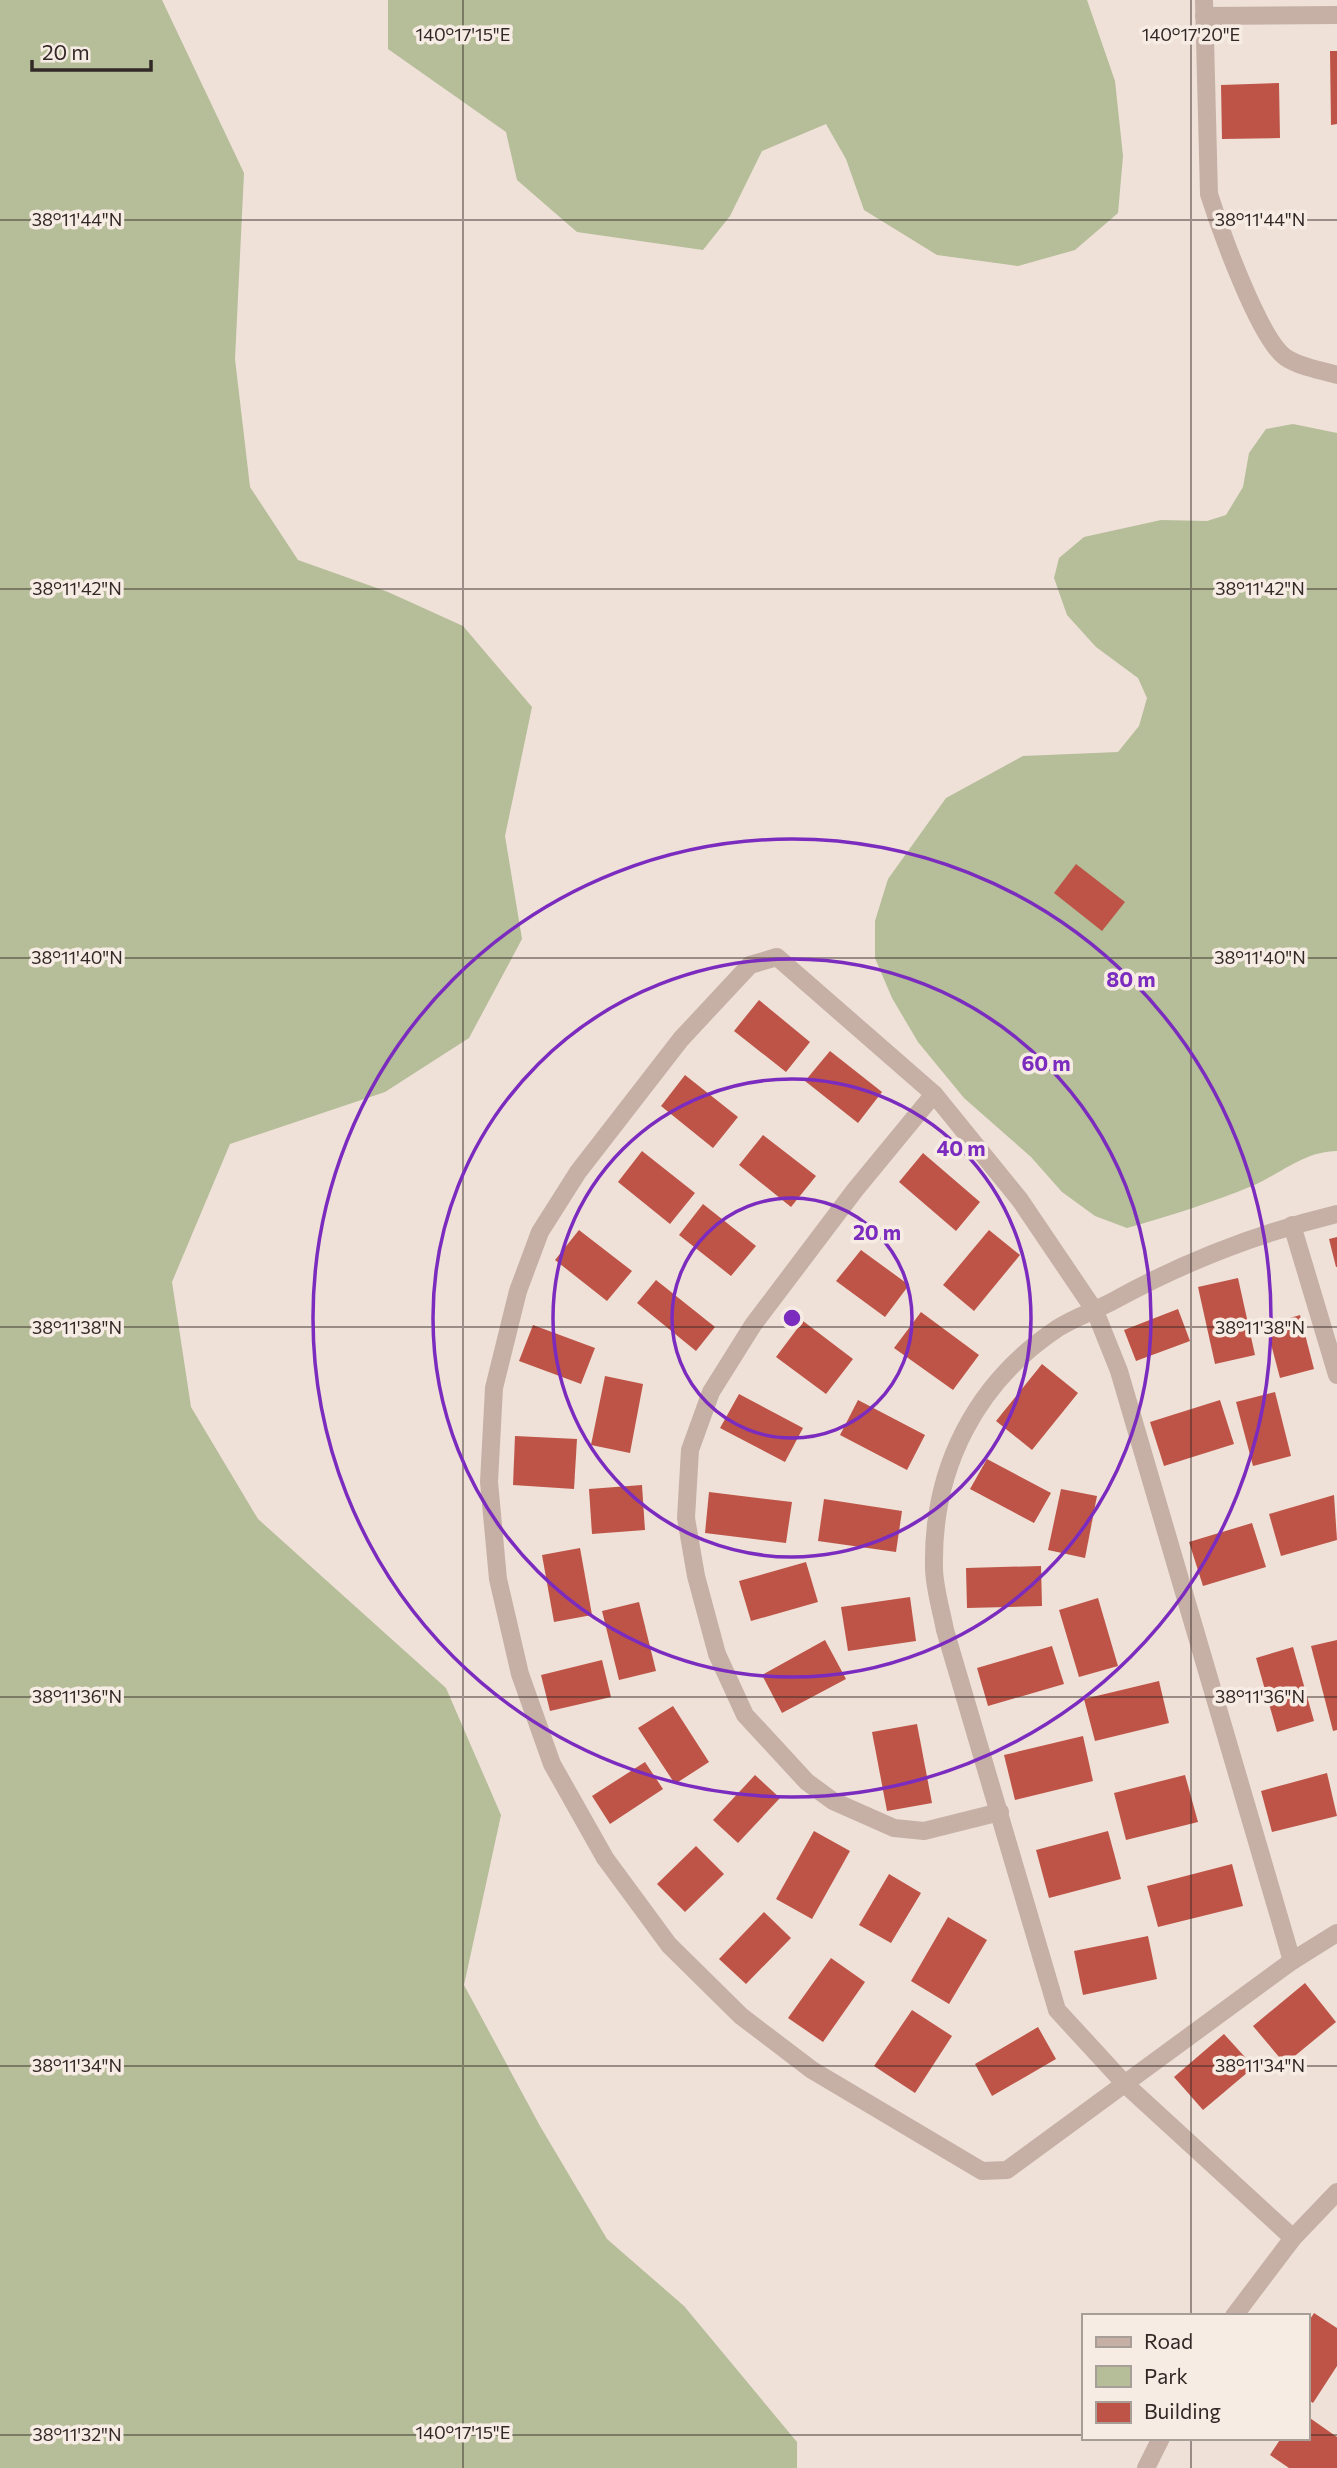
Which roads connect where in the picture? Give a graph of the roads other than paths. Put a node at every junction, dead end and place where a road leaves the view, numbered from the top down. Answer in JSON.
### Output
{"nodes":[{"id":1,"x":1204,"y":8,"type":"edge"},
{"id":2,"x":1337,"y":15,"type":"edge"},
{"id":3,"x":1337,"y":375,"type":"edge"},
{"id":4,"x":934,"y":1094,"type":"junction"},
{"id":5,"x":1337,"y":1214,"type":"edge"},
{"id":6,"x":1292,"y":1225,"type":"junction"},
{"id":7,"x":1095,"y":1311,"type":"junction"},
{"id":8,"x":1337,"y":1375,"type":"edge"},
{"id":9,"x":1000,"y":1812,"type":"junction"},
{"id":10,"x":1337,"y":1933,"type":"edge"},
{"id":11,"x":1292,"y":1961,"type":"junction"},
{"id":12,"x":1125,"y":2084,"type":"junction"},
{"id":13,"x":1337,"y":2192,"type":"edge"},
{"id":14,"x":1293,"y":2238,"type":"junction"},
{"id":15,"x":1236,"y":2314,"type":"edge"},
{"id":16,"x":1160,"y":2440,"type":"edge"},
{"id":17,"x":1146,"y":2468,"type":"edge"}],
"edges":[{"from":1,"to":2,"type":"street"},
{"from":1,"to":3,"type":"street"},
{"from":4,"to":7,"type":"street"},
{"from":4,"to":9,"type":"street"},
{"from":4,"to":12,"type":"street"},
{"from":5,"to":6,"type":"street"},
{"from":6,"to":7,"type":"street"},
{"from":6,"to":8,"type":"street"},
{"from":7,"to":9,"type":"street"},
{"from":7,"to":11,"type":"street"},
{"from":9,"to":12,"type":"street"},
{"from":10,"to":11,"type":"street"},
{"from":11,"to":12,"type":"street"},
{"from":12,"to":14,"type":"street"},
{"from":13,"to":14,"type":"street"},
{"from":14,"to":15,"type":"street"},
{"from":16,"to":17,"type":"street"}]}
